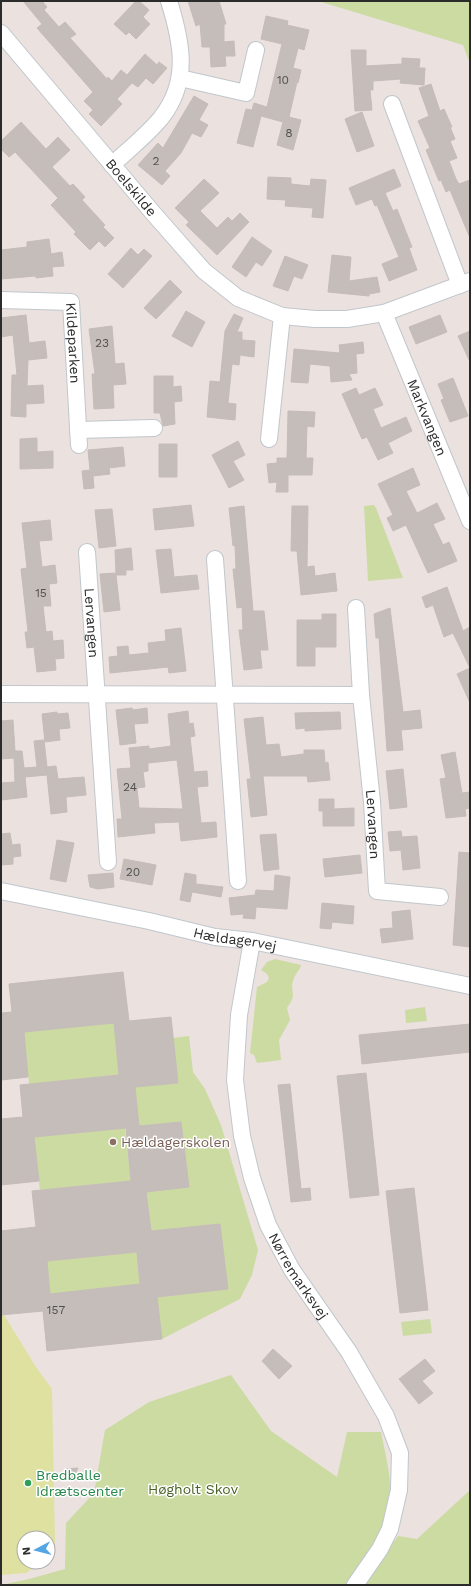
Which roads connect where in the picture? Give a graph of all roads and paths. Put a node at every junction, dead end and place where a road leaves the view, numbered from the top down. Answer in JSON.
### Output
{"nodes":[{"id":1,"x":169,"y":1,"type":"edge"},
{"id":2,"x":1,"y":33,"type":"edge"},
{"id":3,"x":256,"y":50,"type":"dead end"},
{"id":4,"x":180,"y":78,"type":"junction"},
{"id":5,"x":392,"y":104,"type":"dead end"},
{"id":6,"x":112,"y":165,"type":"junction"},
{"id":7,"x":465,"y":283,"type":"edge"},
{"id":8,"x":1,"y":300,"type":"edge"},
{"id":9,"x":384,"y":313,"type":"junction"},
{"id":10,"x":282,"y":316,"type":"junction"},
{"id":11,"x":154,"y":428,"type":"dead end"},
{"id":12,"x":269,"y":439,"type":"dead end"},
{"id":13,"x":470,"y":522,"type":"edge"},
{"id":14,"x":87,"y":552,"type":"dead end"},
{"id":15,"x":215,"y":559,"type":"dead end"},
{"id":16,"x":356,"y":608,"type":"dead end"},
{"id":17,"x":1,"y":694,"type":"edge"},
{"id":18,"x":97,"y":694,"type":"junction"},
{"id":19,"x":225,"y":695,"type":"junction"},
{"id":20,"x":361,"y":695,"type":"junction"},
{"id":21,"x":108,"y":862,"type":"dead end"},
{"id":22,"x":238,"y":881,"type":"dead end"},
{"id":23,"x":1,"y":891,"type":"edge"},
{"id":24,"x":440,"y":898,"type":"dead end"},
{"id":25,"x":252,"y":941,"type":"junction"},
{"id":26,"x":470,"y":986,"type":"edge"},
{"id":27,"x":355,"y":1585,"type":"edge"}],
"edges":[{"from":1,"to":4,"type":"street"},
{"from":2,"to":6,"type":"street","name":"Boelskilde"},
{"from":3,"to":4,"type":"street"},
{"from":4,"to":6,"type":"street"},
{"from":5,"to":7,"type":"street","name":"Boelskilde"},
{"from":6,"to":10,"type":"street","name":"Boelskilde"},
{"from":7,"to":9,"type":"street","name":"Boelskilde"},
{"from":8,"to":11,"type":"street","name":"Kildeparken"},
{"from":9,"to":10,"type":"street","name":"Boelskilde"},
{"from":9,"to":13,"type":"street","name":"Markvangen"},
{"from":10,"to":12,"type":"street"},
{"from":14,"to":18,"type":"street","name":"Lervangen"},
{"from":15,"to":19,"type":"street"},
{"from":16,"to":20,"type":"street","name":"Lervangen"},
{"from":17,"to":18,"type":"street"},
{"from":18,"to":19,"type":"street"},
{"from":18,"to":21,"type":"street","name":"Lervangen"},
{"from":19,"to":20,"type":"street"},
{"from":19,"to":22,"type":"street"},
{"from":20,"to":24,"type":"street","name":"Lervangen"},
{"from":23,"to":25,"type":"street","name":"Hældagervej"},
{"from":25,"to":26,"type":"street","name":"Hældagervej"},
{"from":25,"to":27,"type":"street","name":"Nørremarksvej"}]}
